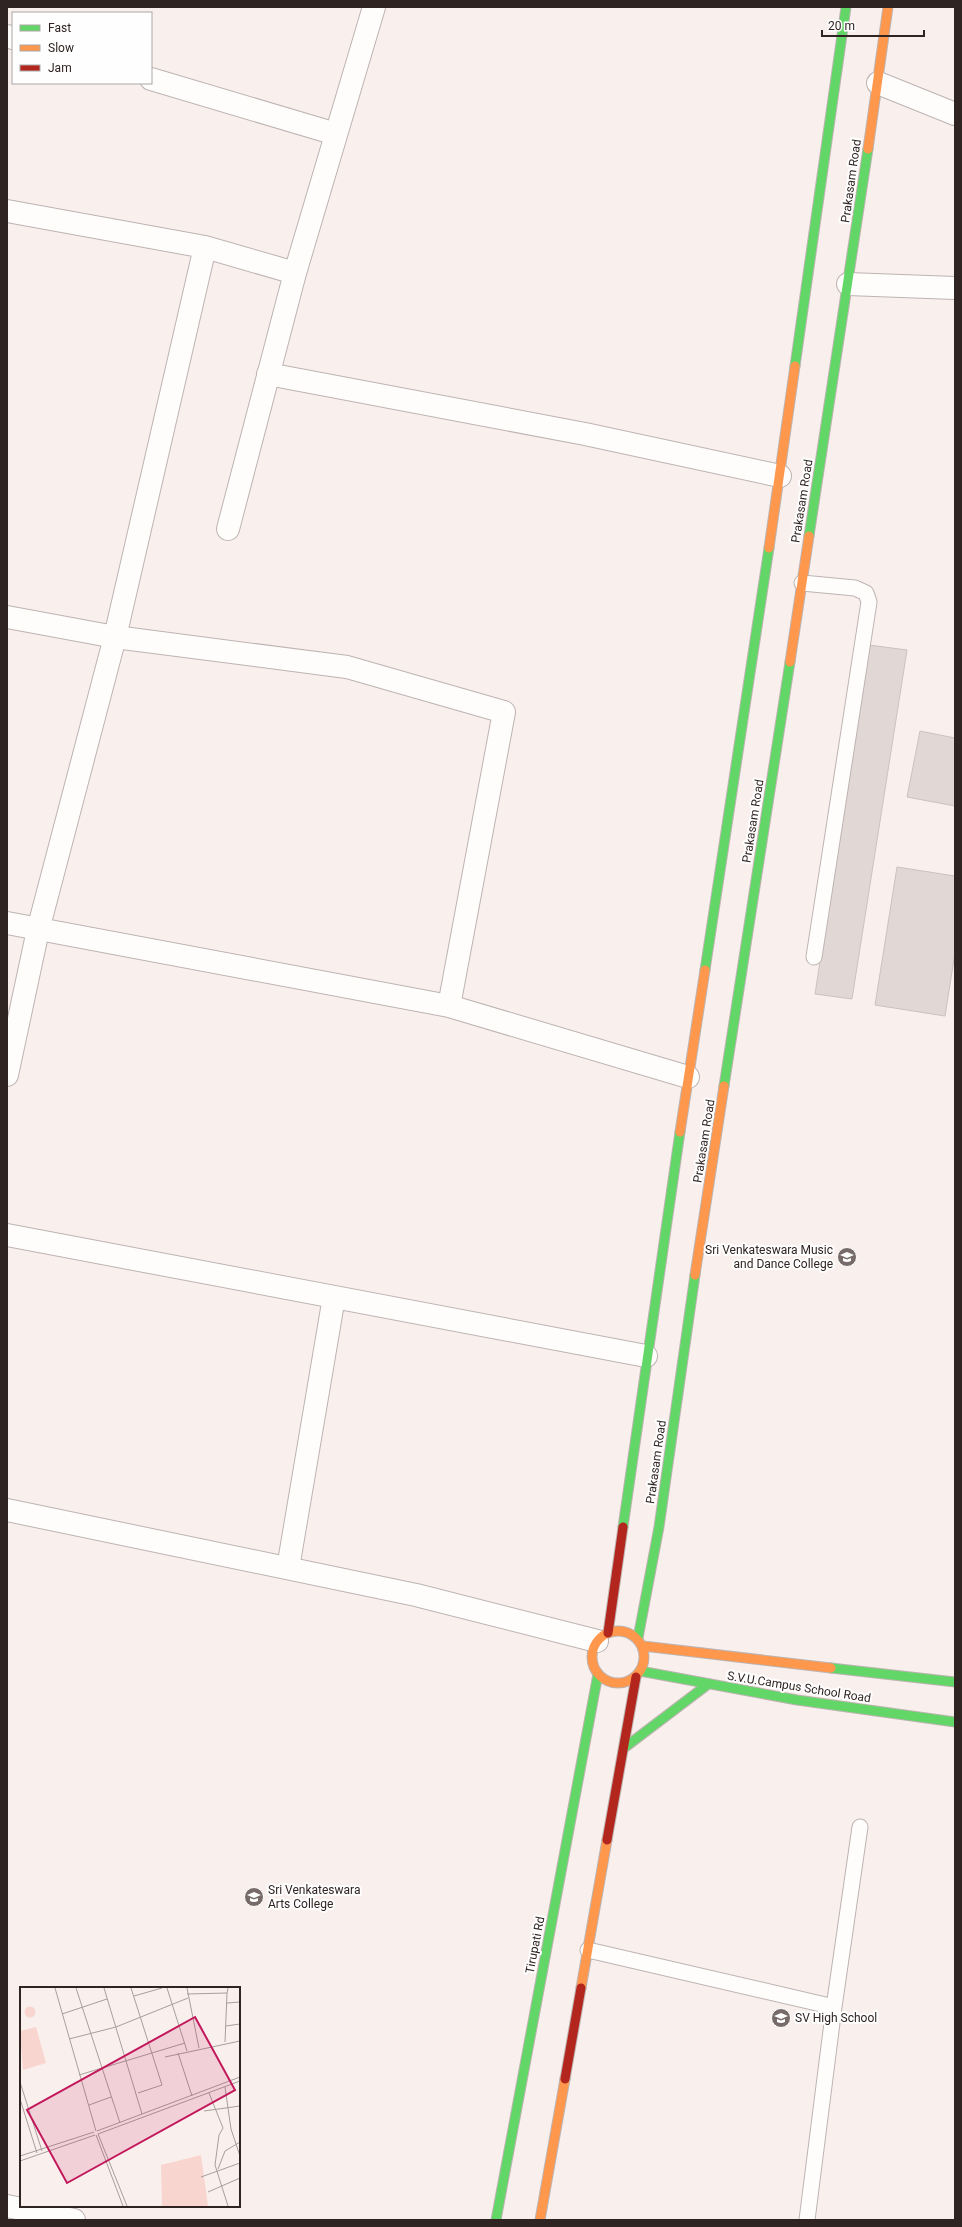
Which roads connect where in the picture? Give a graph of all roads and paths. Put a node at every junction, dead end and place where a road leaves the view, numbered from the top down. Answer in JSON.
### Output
{"nodes":[{"id":1,"x":374,"y":7,"type":"edge"},
{"id":2,"x":846,"y":7,"type":"edge"},
{"id":3,"x":888,"y":7,"type":"edge"},
{"id":4,"x":152,"y":79,"type":"edge"},
{"id":5,"x":878,"y":84,"type":"junction"},
{"id":6,"x":955,"y":114,"type":"edge"},
{"id":7,"x":336,"y":134,"type":"junction"},
{"id":8,"x":7,"y":211,"type":"edge"},
{"id":9,"x":205,"y":247,"type":"junction"},
{"id":10,"x":295,"y":273,"type":"junction"},
{"id":11,"x":848,"y":284,"type":"junction"},
{"id":12,"x":955,"y":288,"type":"edge"},
{"id":13,"x":268,"y":374,"type":"junction"},
{"id":14,"x":780,"y":476,"type":"junction"},
{"id":15,"x":228,"y":528,"type":"dead end"},
{"id":16,"x":802,"y":583,"type":"junction"},
{"id":17,"x":7,"y":617,"type":"edge"},
{"id":18,"x":115,"y":638,"type":"junction"},
{"id":19,"x":7,"y":923,"type":"edge"},
{"id":20,"x":38,"y":930,"type":"junction"},
{"id":21,"x":814,"y":957,"type":"dead end"},
{"id":22,"x":450,"y":1006,"type":"junction"},
{"id":23,"x":7,"y":1075,"type":"edge"},
{"id":24,"x":688,"y":1077,"type":"junction"},
{"id":25,"x":7,"y":1235,"type":"edge"},
{"id":26,"x":334,"y":1297,"type":"junction"},
{"id":27,"x":646,"y":1356,"type":"junction"},
{"id":28,"x":7,"y":1510,"type":"edge"},
{"id":29,"x":288,"y":1568,"type":"junction"},
{"id":30,"x":602,"y":1637,"type":"junction"},
{"id":31,"x":640,"y":1642,"type":"junction"},
{"id":32,"x":598,"y":1674,"type":"junction"},
{"id":33,"x":638,"y":1674,"type":"junction"},
{"id":34,"x":955,"y":1682,"type":"edge"},
{"id":35,"x":707,"y":1685,"type":"junction"},
{"id":36,"x":955,"y":1722,"type":"edge"},
{"id":37,"x":624,"y":1748,"type":"junction"},
{"id":38,"x":860,"y":1827,"type":"dead end"},
{"id":39,"x":588,"y":1950,"type":"junction"},
{"id":40,"x":834,"y":2007,"type":"junction"},
{"id":41,"x":8,"y":2210,"type":"edge"},
{"id":42,"x":74,"y":2220,"type":"edge"},
{"id":43,"x":496,"y":2220,"type":"edge"},
{"id":44,"x":540,"y":2220,"type":"edge"},
{"id":45,"x":807,"y":2220,"type":"edge"}],
"edges":[{"from":1,"to":7,"type":"street"},
{"from":2,"to":14,"type":"main road","name":"Prakasam Road"},
{"from":3,"to":5,"type":"main road","name":"Prakasam Road"},
{"from":4,"to":7,"type":"street"},
{"from":5,"to":6,"type":"street"},
{"from":5,"to":11,"type":"main road","name":"Prakasam Road"},
{"from":7,"to":10,"type":"street"},
{"from":8,"to":9,"type":"street"},
{"from":9,"to":10,"type":"street"},
{"from":9,"to":18,"type":"street"},
{"from":10,"to":13,"type":"street"},
{"from":11,"to":12,"type":"street"},
{"from":11,"to":16,"type":"main road","name":"Prakasam Road"},
{"from":13,"to":14,"type":"street"},
{"from":13,"to":15,"type":"street"},
{"from":14,"to":24,"type":"main road","name":"Prakasam Road"},
{"from":16,"to":21,"type":"lane"},
{"from":16,"to":31,"type":"main road","name":"Prakasam Road"},
{"from":17,"to":18,"type":"street"},
{"from":18,"to":20,"type":"street"},
{"from":18,"to":22,"type":"street"},
{"from":19,"to":20,"type":"street"},
{"from":20,"to":22,"type":"street"},
{"from":20,"to":23,"type":"street"},
{"from":22,"to":24,"type":"street"},
{"from":24,"to":27,"type":"main road","name":"Prakasam Road"},
{"from":25,"to":26,"type":"street"},
{"from":26,"to":27,"type":"street"},
{"from":26,"to":29,"type":"street"},
{"from":27,"to":30,"type":"main road","name":"Prakasam Road"},
{"from":28,"to":29,"type":"street"},
{"from":29,"to":30,"type":"street"},
{"from":30,"to":31,"type":"main road"},
{"from":30,"to":32,"type":"main road","name":"Prakasam Road"},
{"from":31,"to":33,"type":"main road","name":"Prakasam Road"},
{"from":31,"to":34,"type":"main road","name":"S.V.U.Campus School Road"},
{"from":32,"to":33,"type":"main road"},
{"from":32,"to":43,"type":"main road","name":"Tirupati Rd"},
{"from":33,"to":35,"type":"main road","name":"S.V.U.Campus School Road"},
{"from":33,"to":37,"type":"main road"},
{"from":35,"to":36,"type":"main road","name":"S.V.U.Campus School Road"},
{"from":35,"to":37,"type":"main road"},
{"from":37,"to":39,"type":"main road"},
{"from":38,"to":40,"type":"lane"},
{"from":39,"to":40,"type":"lane"},
{"from":39,"to":44,"type":"main road"},
{"from":40,"to":45,"type":"lane"},
{"from":41,"to":42,"type":"street"}]}
